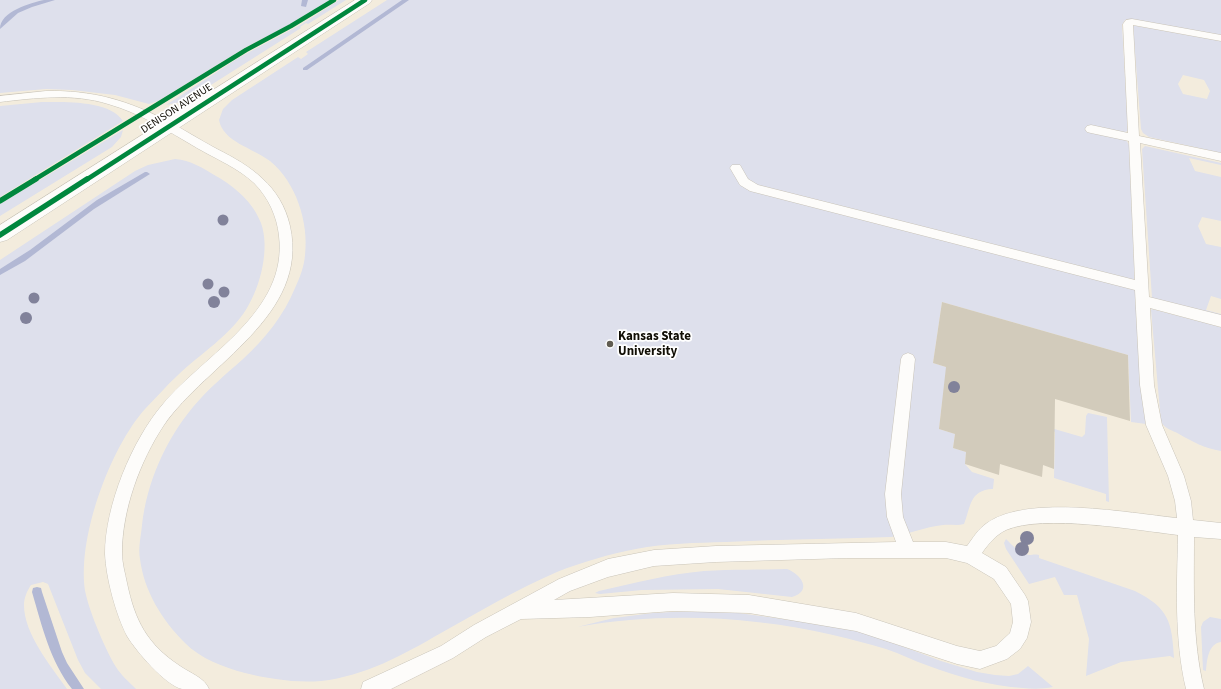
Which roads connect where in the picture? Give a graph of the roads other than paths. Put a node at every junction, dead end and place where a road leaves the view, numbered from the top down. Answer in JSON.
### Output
{"nodes":[{"id":1,"x":365,"y":0,"type":"edge"},
{"id":2,"x":1221,"y":38,"type":"edge"},
{"id":3,"x":0,"y":99,"type":"edge"},
{"id":4,"x":168,"y":126,"type":"junction"},
{"id":5,"x":1091,"y":129,"type":"dead end"},
{"id":6,"x":1134,"y":138,"type":"junction"},
{"id":7,"x":1221,"y":157,"type":"edge"},
{"id":8,"x":736,"y":168,"type":"dead end"},
{"id":9,"x":0,"y":235,"type":"edge"},
{"id":10,"x":1142,"y":287,"type":"junction"},
{"id":11,"x":1143,"y":301,"type":"junction"},
{"id":12,"x":1221,"y":321,"type":"edge"},
{"id":13,"x":908,"y":359,"type":"dead end"},
{"id":14,"x":1186,"y":528,"type":"junction"},
{"id":15,"x":1221,"y":531,"type":"edge"},
{"id":16,"x":908,"y":550,"type":"junction"},
{"id":17,"x":970,"y":555,"type":"junction"},
{"id":18,"x":521,"y":610,"type":"junction"},
{"id":19,"x":200,"y":689,"type":"edge"},
{"id":20,"x":370,"y":689,"type":"edge"},
{"id":21,"x":1195,"y":689,"type":"edge"}],
"edges":[{"from":1,"to":4,"type":"street","name":"DENISON AVENUE"},
{"from":2,"to":6,"type":"lane"},
{"from":3,"to":4,"type":"lane"},
{"from":4,"to":9,"type":"street","name":"DENISON AVENUE"},
{"from":4,"to":19,"type":"lane"},
{"from":5,"to":6,"type":"lane"},
{"from":6,"to":7,"type":"lane"},
{"from":6,"to":10,"type":"lane"},
{"from":8,"to":10,"type":"lane"},
{"from":10,"to":11,"type":"lane"},
{"from":11,"to":12,"type":"lane"},
{"from":11,"to":14,"type":"lane"},
{"from":13,"to":16,"type":"lane"},
{"from":14,"to":15,"type":"lane"},
{"from":14,"to":17,"type":"lane"},
{"from":14,"to":21,"type":"lane"},
{"from":16,"to":17,"type":"lane"},
{"from":16,"to":18,"type":"lane"},
{"from":17,"to":18,"type":"lane"},
{"from":18,"to":20,"type":"lane"}]}
